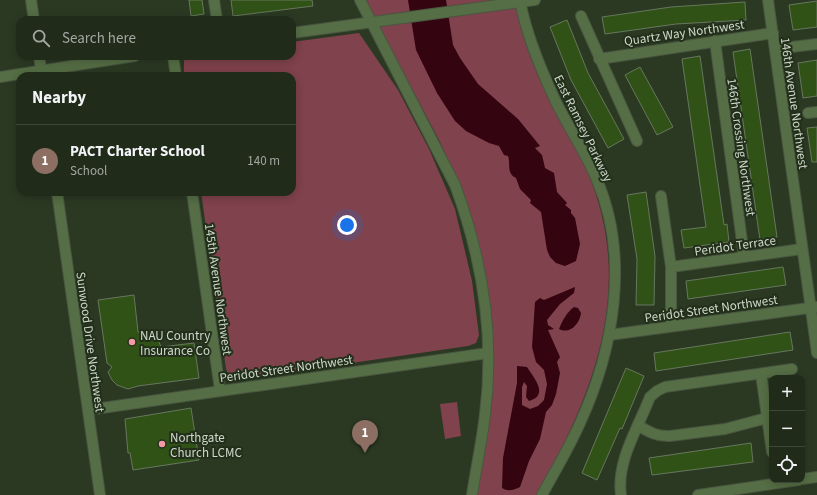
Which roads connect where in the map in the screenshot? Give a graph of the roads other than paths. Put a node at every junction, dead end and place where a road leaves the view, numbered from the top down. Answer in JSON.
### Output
{"nodes":[{"id":1,"x":31,"y":0,"type":"edge"},
{"id":2,"x":214,"y":0,"type":"edge"},
{"id":3,"x":360,"y":0,"type":"edge"},
{"id":4,"x":535,"y":0,"type":"edge"},
{"id":5,"x":768,"y":0,"type":"edge"},
{"id":6,"x":520,"y":1,"type":"edge"},
{"id":7,"x":33,"y":16,"type":"edge"},
{"id":8,"x":216,"y":16,"type":"edge"},
{"id":9,"x":581,"y":16,"type":"dead end"},
{"id":10,"x":372,"y":23,"type":"junction"},
{"id":11,"x":296,"y":32,"type":"edge"},
{"id":12,"x":773,"y":33,"type":"junction"},
{"id":13,"x":715,"y":41,"type":"junction"},
{"id":14,"x":817,"y":44,"type":"edge"},
{"id":15,"x":775,"y":49,"type":"junction"},
{"id":16,"x":599,"y":59,"type":"junction"},
{"id":17,"x":40,"y":60,"type":"edge"},
{"id":18,"x":114,"y":60,"type":"edge"},
{"id":19,"x":174,"y":60,"type":"edge"},
{"id":20,"x":42,"y":72,"type":"edge"},
{"id":21,"x":52,"y":72,"type":"edge"},
{"id":22,"x":175,"y":72,"type":"edge"},
{"id":23,"x":16,"y":75,"type":"edge"},
{"id":24,"x":0,"y":76,"type":"edge"},
{"id":25,"x":637,"y":141,"type":"dead end"},
{"id":26,"x":58,"y":196,"type":"edge"},
{"id":27,"x":193,"y":196,"type":"edge"},
{"id":28,"x":661,"y":196,"type":"dead end"},
{"id":29,"x":802,"y":249,"type":"junction"},
{"id":30,"x":744,"y":256,"type":"junction"},
{"id":31,"x":671,"y":268,"type":"junction"},
{"id":32,"x":814,"y":307,"type":"edge"},
{"id":33,"x":671,"y":326,"type":"junction"},
{"id":34,"x":609,"y":335,"type":"junction"},
{"id":35,"x":488,"y":353,"type":"junction"},
{"id":36,"x":817,"y":353,"type":"edge"},
{"id":37,"x":792,"y":369,"type":"dead end"},
{"id":38,"x":761,"y":374,"type":"junction"},
{"id":39,"x":220,"y":390,"type":"junction"},
{"id":40,"x":88,"y":410,"type":"junction"},
{"id":41,"x":767,"y":418,"type":"junction"},
{"id":42,"x":639,"y":426,"type":"junction"},
{"id":43,"x":771,"y":447,"type":"edge"},
{"id":44,"x":817,"y":477,"type":"edge"},
{"id":45,"x":805,"y":479,"type":"edge"},
{"id":46,"x":771,"y":483,"type":"edge"},
{"id":47,"x":726,"y":493,"type":"edge"},
{"id":48,"x":100,"y":495,"type":"edge"},
{"id":49,"x":472,"y":495,"type":"edge"},
{"id":50,"x":542,"y":495,"type":"edge"},
{"id":51,"x":621,"y":495,"type":"edge"},
{"id":52,"x":698,"y":495,"type":"edge"}],
"edges":[{"from":1,"to":7,"type":"street"},
{"from":2,"to":8,"type":"street"},
{"from":3,"to":10,"type":"street"},
{"from":4,"to":6,"type":"street"},
{"from":5,"to":12,"type":"street","name":"146th Avenue Northwest"},
{"from":6,"to":10,"type":"street"},
{"from":6,"to":34,"type":"street","name":"East Ramsey Parkway"},
{"from":9,"to":16,"type":"street"},
{"from":10,"to":11,"type":"street"},
{"from":10,"to":35,"type":"street"},
{"from":12,"to":13,"type":"street","name":"Quartz Way Northwest"},
{"from":12,"to":15,"type":"street","name":"146th Avenue Northwest"},
{"from":13,"to":16,"type":"street","name":"Quartz Way Northwest"},
{"from":13,"to":30,"type":"street","name":"146th Crossing Northwest"},
{"from":14,"to":15,"type":"street"},
{"from":15,"to":29,"type":"street","name":"146th Avenue Northwest"},
{"from":16,"to":25,"type":"street"},
{"from":17,"to":20,"type":"street"},
{"from":18,"to":21,"type":"street"},
{"from":19,"to":22,"type":"street"},
{"from":23,"to":24,"type":"street"},
{"from":26,"to":40,"type":"street","name":"Sunwood Drive Northwest"},
{"from":27,"to":39,"type":"street","name":"145th Avenue Northwest"},
{"from":28,"to":31,"type":"street"},
{"from":29,"to":30,"type":"street","name":"Peridot Terrace"},
{"from":29,"to":32,"type":"street","name":"146th Avenue Northwest"},
{"from":30,"to":31,"type":"street","name":"Peridot Terrace"},
{"from":31,"to":33,"type":"street"},
{"from":32,"to":33,"type":"street","name":"Peridot Street Northwest"},
{"from":32,"to":36,"type":"street","name":"146th Avenue Northwest"},
{"from":33,"to":34,"type":"street","name":"Peridot Street Northwest"},
{"from":34,"to":50,"type":"street","name":"East Ramsey Parkway"},
{"from":35,"to":39,"type":"street","name":"Peridot Street Northwest"},
{"from":35,"to":49,"type":"street"},
{"from":37,"to":38,"type":"street"},
{"from":38,"to":41,"type":"street"},
{"from":38,"to":42,"type":"street"},
{"from":39,"to":40,"type":"street","name":"Peridot Street Northwest"},
{"from":40,"to":48,"type":"street","name":"Sunwood Drive Northwest"},
{"from":41,"to":42,"type":"street"},
{"from":41,"to":43,"type":"street"},
{"from":42,"to":51,"type":"street"},
{"from":44,"to":45,"type":"street"},
{"from":46,"to":47,"type":"street"},
{"from":47,"to":52,"type":"street"}]}
